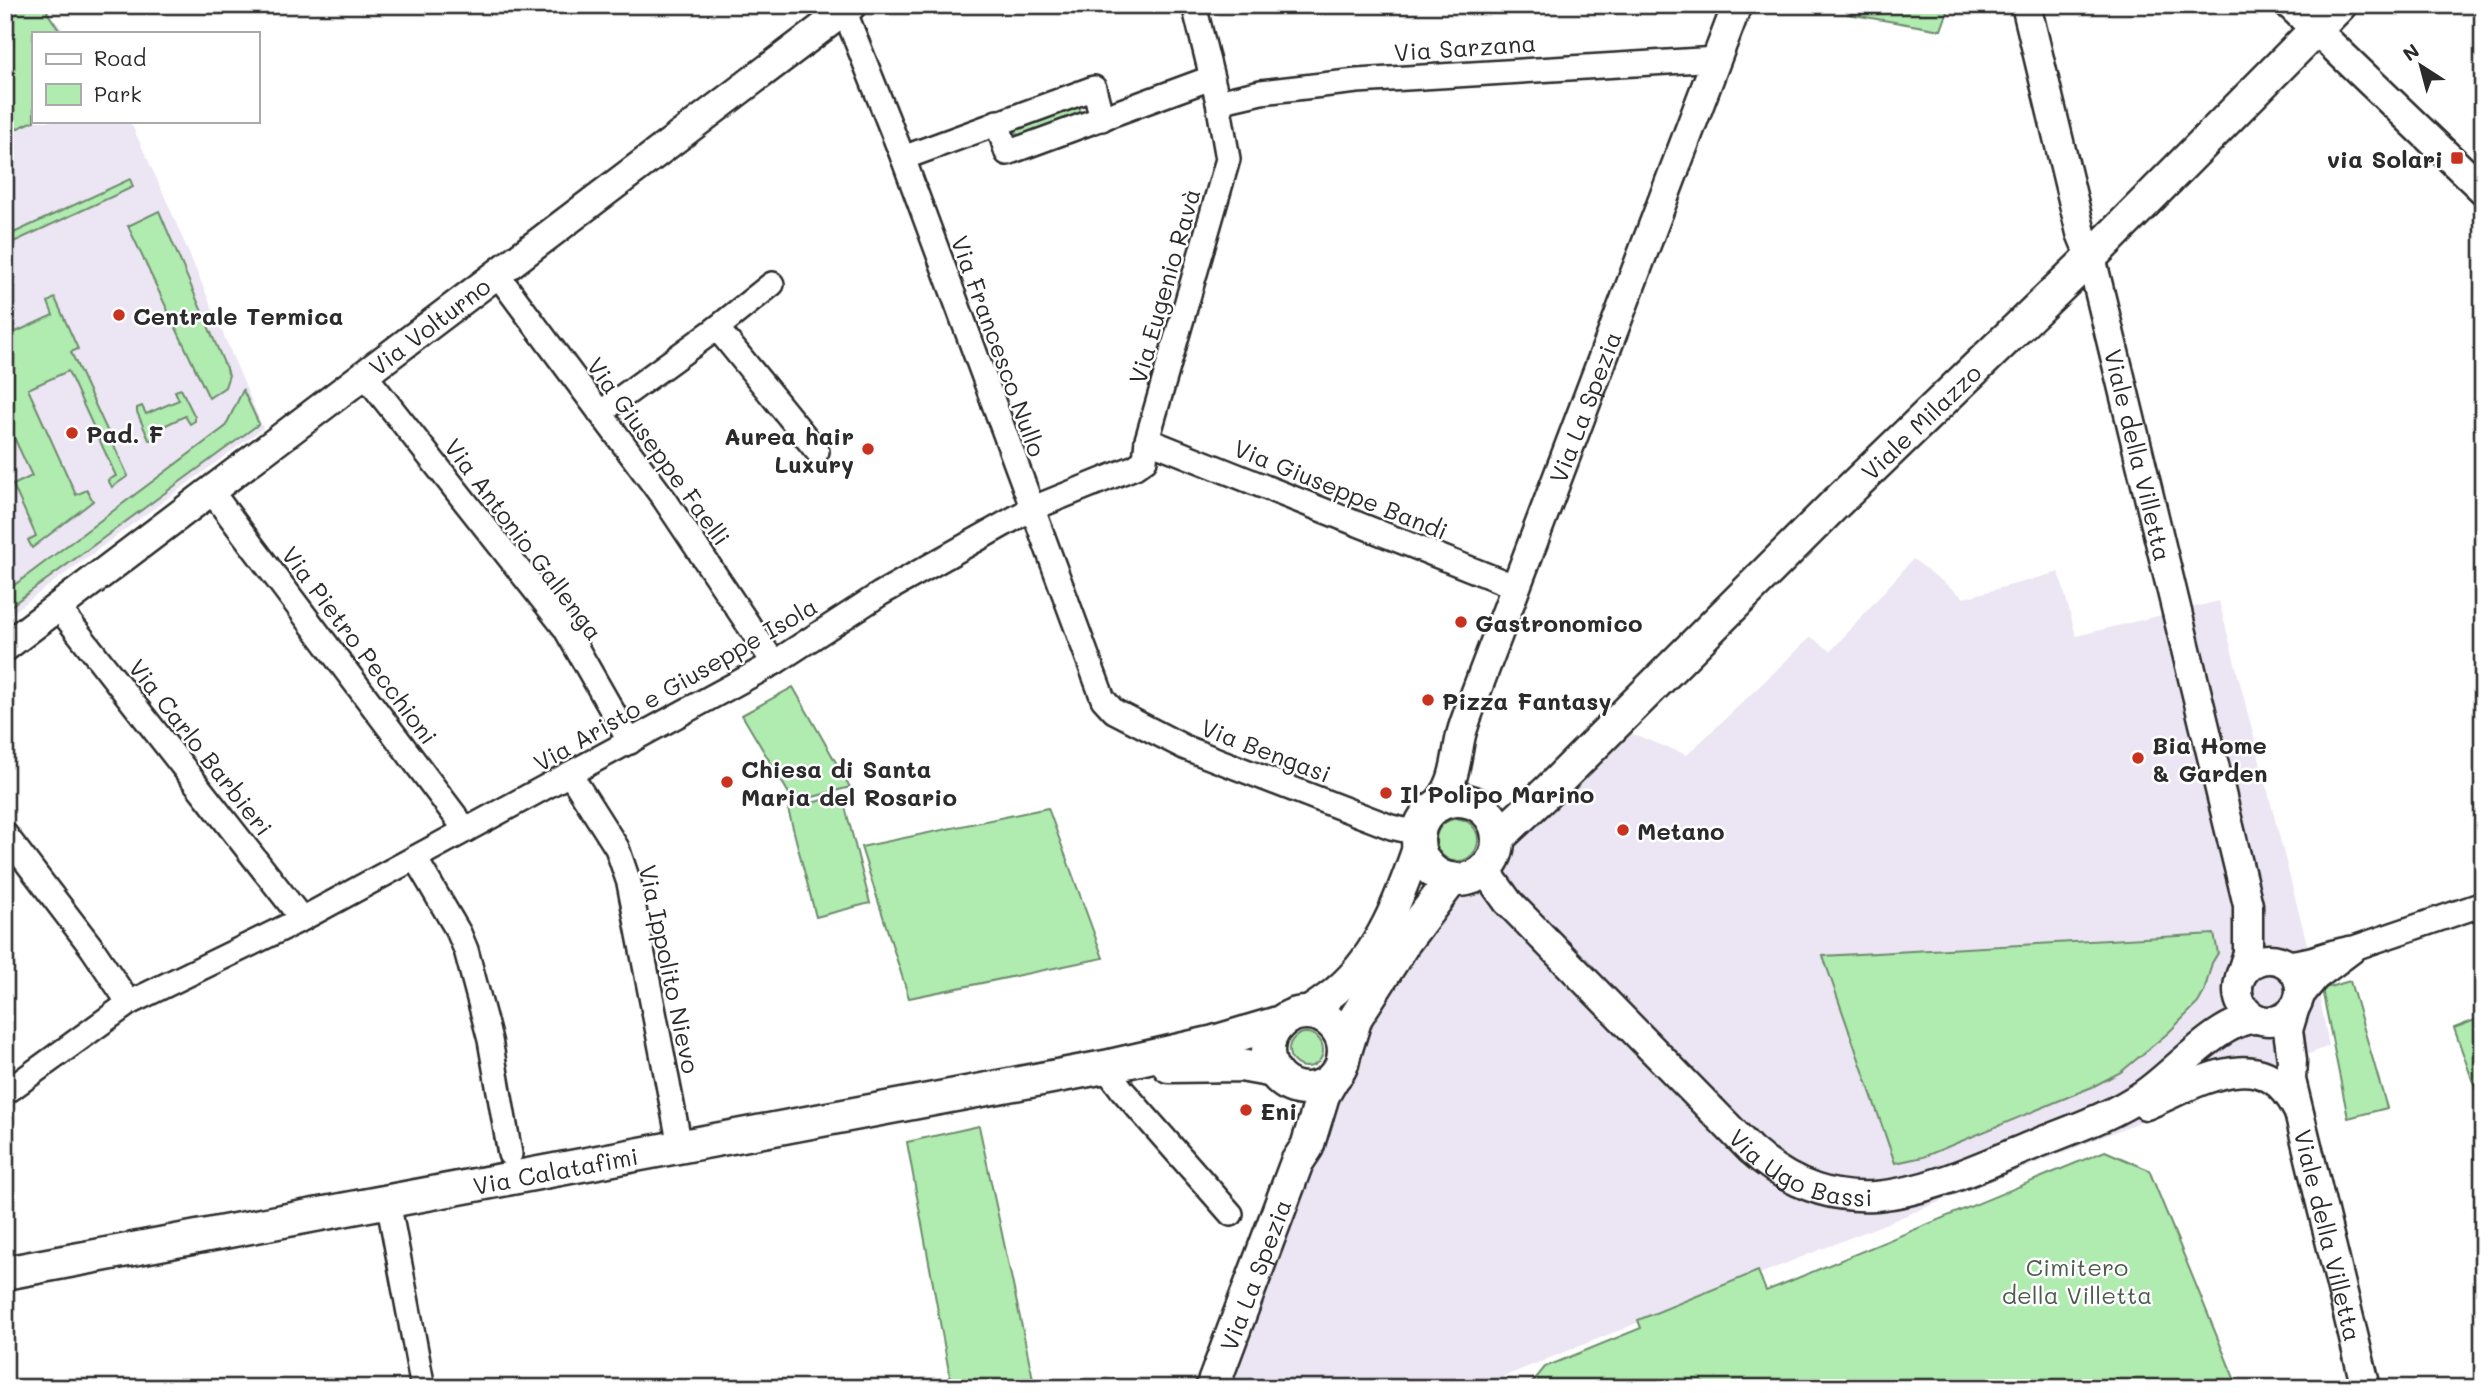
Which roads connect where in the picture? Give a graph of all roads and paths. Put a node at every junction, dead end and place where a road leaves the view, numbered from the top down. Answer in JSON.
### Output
{"nodes":[{"id":1,"x":1194,"y":5,"type":"edge"},
{"id":2,"x":1737,"y":5,"type":"edge"},
{"id":3,"x":2026,"y":5,"type":"edge"},
{"id":4,"x":2290,"y":5,"type":"edge"},
{"id":5,"x":2340,"y":5,"type":"edge"},
{"id":6,"x":846,"y":7,"type":"edge"},
{"id":7,"x":2316,"y":29,"type":"junction"},
{"id":8,"x":1717,"y":59,"type":"junction"},
{"id":9,"x":1211,"y":78,"type":"junction"},
{"id":10,"x":1218,"y":102,"type":"junction"},
{"id":11,"x":1102,"y":118,"type":"junction"},
{"id":12,"x":997,"y":122,"type":"junction"},
{"id":13,"x":903,"y":158,"type":"junction"},
{"id":14,"x":2483,"y":190,"type":"edge"},
{"id":15,"x":2091,"y":257,"type":"junction"},
{"id":16,"x":497,"y":274,"type":"junction"},
{"id":17,"x":772,"y":284,"type":"dead end"},
{"id":18,"x":717,"y":328,"type":"junction"},
{"id":19,"x":365,"y":375,"type":"junction"},
{"id":20,"x":600,"y":413,"type":"junction"},
{"id":21,"x":1147,"y":440,"type":"junction"},
{"id":22,"x":817,"y":451,"type":"dead end"},
{"id":23,"x":211,"y":491,"type":"junction"},
{"id":24,"x":1031,"y":509,"type":"junction"},
{"id":25,"x":1516,"y":587,"type":"junction"},
{"id":26,"x":58,"y":607,"type":"junction"},
{"id":27,"x":5,"y":647,"type":"edge"},
{"id":28,"x":774,"y":663,"type":"junction"},
{"id":29,"x":1103,"y":699,"type":"joint"},
{"id":30,"x":630,"y":742,"type":"junction"},
{"id":31,"x":570,"y":774,"type":"junction"},
{"id":32,"x":1434,"y":807,"type":"junction"},
{"id":33,"x":466,"y":830,"type":"junction"},
{"id":34,"x":5,"y":834,"type":"edge"},
{"id":35,"x":1499,"y":837,"type":"junction"},
{"id":36,"x":1418,"y":839,"type":"junction"},
{"id":37,"x":415,"y":858,"type":"junction"},
{"id":38,"x":1485,"y":870,"type":"junction"},
{"id":39,"x":1452,"y":880,"type":"junction"},
{"id":40,"x":2483,"y":904,"type":"edge"},
{"id":41,"x":2248,"y":905,"type":"junction"},
{"id":42,"x":302,"y":919,"type":"junction"},
{"id":43,"x":2362,"y":946,"type":"junction"},
{"id":44,"x":2281,"y":961,"type":"junction"},
{"id":45,"x":2239,"y":980,"type":"junction"},
{"id":46,"x":129,"y":1003,"type":"junction"},
{"id":47,"x":2297,"y":1004,"type":"junction"},
{"id":48,"x":1294,"y":1017,"type":"junction"},
{"id":49,"x":2258,"y":1020,"type":"junction"},
{"id":50,"x":2198,"y":1048,"type":"junction"},
{"id":51,"x":1339,"y":1065,"type":"junction"},
{"id":52,"x":1105,"y":1068,"type":"junction"},
{"id":53,"x":1276,"y":1074,"type":"junction"},
{"id":54,"x":2292,"y":1085,"type":"junction"},
{"id":55,"x":5,"y":1093,"type":"edge"},
{"id":56,"x":2110,"y":1113,"type":"junction"},
{"id":57,"x":2299,"y":1114,"type":"junction"},
{"id":58,"x":680,"y":1146,"type":"junction"},
{"id":59,"x":510,"y":1154,"type":"dead end"},
{"id":60,"x":1297,"y":1163,"type":"junction"},
{"id":61,"x":388,"y":1201,"type":"junction"},
{"id":62,"x":1231,"y":1214,"type":"dead end"},
{"id":63,"x":5,"y":1273,"type":"edge"},
{"id":64,"x":423,"y":1388,"type":"edge"},
{"id":65,"x":1212,"y":1388,"type":"edge"},
{"id":66,"x":2366,"y":1388,"type":"edge"}],
"edges":[{"from":1,"to":9,"type":"street","name":"Via Eugenio Ravà"},
{"from":2,"to":8,"type":"street","name":"Via La Spezia"},
{"from":3,"to":15,"type":"street","name":"Viale della Villetta"},
{"from":4,"to":7,"type":"street"},
{"from":5,"to":7,"type":"main road","name":"Viale Milazzo"},
{"from":6,"to":13,"type":"street","name":"Via Francesco Nullo"},
{"from":6,"to":16,"type":"street","name":"Via Volturno"},
{"from":7,"to":14,"type":"street"},
{"from":7,"to":15,"type":"main road","name":"Viale Milazzo"},
{"from":8,"to":10,"type":"street","name":"Via Sarzana"},
{"from":8,"to":25,"type":"street","name":"Via La Spezia"},
{"from":9,"to":10,"type":"street","name":"Via Eugenio Ravà"},
{"from":9,"to":11,"type":"street"},
{"from":10,"to":21,"type":"street","name":"Via Eugenio Ravà"},
{"from":11,"to":12,"type":"street"},
{"from":11,"to":12,"type":"street"},
{"from":12,"to":13,"type":"street"},
{"from":13,"to":24,"type":"street","name":"Via Francesco Nullo"},
{"from":15,"to":35,"type":"main road","name":"Viale Milazzo"},
{"from":15,"to":41,"type":"street","name":"Viale della Villetta"},
{"from":16,"to":19,"type":"street","name":"Via Volturno"},
{"from":16,"to":20,"type":"street","name":"Via Giuseppe Faelli"},
{"from":17,"to":18,"type":"street"},
{"from":18,"to":20,"type":"street"},
{"from":18,"to":22,"type":"street"},
{"from":19,"to":23,"type":"street","name":"Via Volturno"},
{"from":19,"to":30,"type":"street","name":"Via Antonio Gallenga"},
{"from":20,"to":28,"type":"street","name":"Via Giuseppe Faelli"},
{"from":21,"to":24,"type":"street","name":"Via Eugenio Ravà"},
{"from":21,"to":25,"type":"street","name":"Via Giuseppe Bandi"},
{"from":23,"to":26,"type":"street","name":"Via Volturno"},
{"from":23,"to":33,"type":"street","name":"Via Pietro Pecchioni"},
{"from":24,"to":28,"type":"street","name":"Via Aristo e Giuseppe Isola"},
{"from":24,"to":29,"type":"street","name":"Via Francesco Nullo"},
{"from":25,"to":32,"type":"street","name":"Via La Spezia"},
{"from":26,"to":27,"type":"street","name":"Via Volturno"},
{"from":26,"to":42,"type":"street","name":"Via Carlo Barbieri"},
{"from":28,"to":30,"type":"street","name":"Via Aristo e Giuseppe Isola"},
{"from":29,"to":36,"type":"street","name":"Via Bengasi"},
{"from":30,"to":31,"type":"street","name":"Via Aristo e Giuseppe Isola"},
{"from":31,"to":33,"type":"street","name":"Via Aristo e Giuseppe Isola"},
{"from":31,"to":58,"type":"street","name":"Via Ippolito Nievo"},
{"from":32,"to":35,"type":"main road"},
{"from":32,"to":36,"type":"main road","name":"Via La Spezia"},
{"from":33,"to":37,"type":"street","name":"Via Aristo e Giuseppe Isola"},
{"from":34,"to":46,"type":"street"},
{"from":35,"to":38,"type":"main road"},
{"from":36,"to":39,"type":"main road"},
{"from":36,"to":48,"type":"street","name":"Via La Spezia"},
{"from":37,"to":42,"type":"street","name":"Via Aristo e Giuseppe Isola"},
{"from":37,"to":59,"type":"street"},
{"from":38,"to":39,"type":"main road"},
{"from":38,"to":56,"type":"street","name":"Via Ugo Bassi"},
{"from":39,"to":51,"type":"main road","name":"Via La Spezia"},
{"from":40,"to":43,"type":"street"},
{"from":41,"to":44,"type":"street","name":"Viale della Villetta"},
{"from":41,"to":45,"type":"street","name":"Viale della Villetta"},
{"from":42,"to":46,"type":"street","name":"Via Aristo e Giuseppe Isola"},
{"from":43,"to":44,"type":"street"},
{"from":43,"to":47,"type":"street"},
{"from":44,"to":45,"type":"street"},
{"from":44,"to":47,"type":"street"},
{"from":45,"to":49,"type":"street"},
{"from":45,"to":50,"type":"street","name":"Via Ugo Bassi"},
{"from":46,"to":55,"type":"street","name":"Via Aristo e Giuseppe Isola"},
{"from":47,"to":49,"type":"street"},
{"from":47,"to":54,"type":"street","name":"Viale della Villetta"},
{"from":48,"to":51,"type":"main road"},
{"from":48,"to":52,"type":"main road","name":"Via Calatafimi"},
{"from":48,"to":53,"type":"main road","name":"Via La Spezia"},
{"from":49,"to":50,"type":"street","name":"Via Ugo Bassi"},
{"from":49,"to":54,"type":"street","name":"Viale della Villetta"},
{"from":50,"to":56,"type":"street","name":"Via Ugo Bassi"},
{"from":51,"to":53,"type":"main road"},
{"from":51,"to":60,"type":"main road","name":"Via La Spezia"},
{"from":52,"to":53,"type":"main road","name":"Via Calatafimi"},
{"from":52,"to":58,"type":"main road","name":"Via Calatafimi"},
{"from":52,"to":62,"type":"street"},
{"from":53,"to":60,"type":"main road","name":"Via La Spezia"},
{"from":54,"to":57,"type":"street","name":"Viale della Villetta"},
{"from":56,"to":57,"type":"street"},
{"from":57,"to":66,"type":"street","name":"Viale della Villetta"},
{"from":58,"to":61,"type":"main road","name":"Via Calatafimi"},
{"from":60,"to":65,"type":"main road","name":"Via La Spezia"},
{"from":61,"to":63,"type":"main road","name":"Via Calatafimi"},
{"from":61,"to":64,"type":"street"}]}
